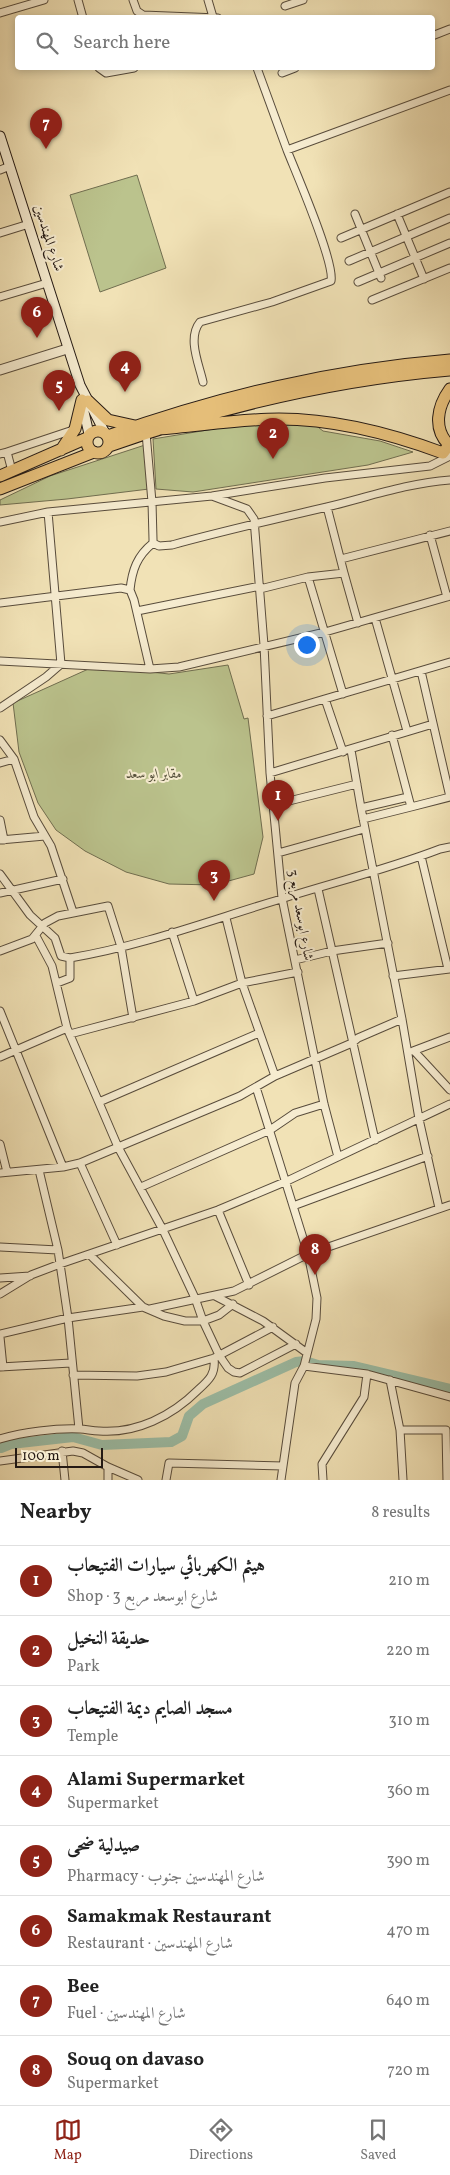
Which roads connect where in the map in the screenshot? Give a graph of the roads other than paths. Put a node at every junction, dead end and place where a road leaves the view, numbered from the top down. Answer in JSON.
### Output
{"nodes":[{"id":1,"x":44,"y":0,"type":"edge"},
{"id":2,"x":78,"y":0,"type":"edge"},
{"id":3,"x":133,"y":0,"type":"edge"},
{"id":4,"x":208,"y":0,"type":"edge"},
{"id":5,"x":303,"y":0,"type":"edge"},
{"id":6,"x":285,"y":6,"type":"dead end"},
{"id":7,"x":0,"y":13,"type":"edge"},
{"id":8,"x":82,"y":15,"type":"edge"},
{"id":9,"x":143,"y":15,"type":"edge"},
{"id":10,"x":215,"y":15,"type":"edge"},
{"id":11,"x":450,"y":29,"type":"edge"},
{"id":12,"x":435,"y":35,"type":"edge"},
{"id":13,"x":102,"y":70,"type":"edge"},
{"id":14,"x":123,"y":70,"type":"edge"},
{"id":15,"x":258,"y":70,"type":"edge"},
{"id":16,"x":290,"y":70,"type":"edge"},
{"id":17,"x":282,"y":73,"type":"dead end"},
{"id":18,"x":450,"y":90,"type":"edge"},
{"id":19,"x":0,"y":136,"type":"edge"},
{"id":20,"x":286,"y":150,"type":"junction"},
{"id":21,"x":10,"y":166,"type":"junction"},
{"id":22,"x":0,"y":170,"type":"edge"},
{"id":23,"x":450,"y":192,"type":"edge"},
{"id":24,"x":355,"y":214,"type":"dead end"},
{"id":25,"x":397,"y":214,"type":"junction"},
{"id":26,"x":450,"y":218,"type":"edge"},
{"id":27,"x":29,"y":224,"type":"junction"},
{"id":28,"x":361,"y":229,"type":"junction"},
{"id":29,"x":0,"y":234,"type":"edge"},
{"id":30,"x":405,"y":236,"type":"junction"},
{"id":31,"x":341,"y":238,"type":"dead end"},
{"id":32,"x":450,"y":243,"type":"edge"},
{"id":33,"x":370,"y":251,"type":"junction"},
{"id":34,"x":416,"y":256,"type":"junction"},
{"id":35,"x":349,"y":261,"type":"dead end"},
{"id":36,"x":450,"y":268,"type":"edge"},
{"id":37,"x":380,"y":275,"type":"junction"},
{"id":38,"x":424,"y":280,"type":"junction"},
{"id":39,"x":47,"y":282,"type":"junction"},
{"id":40,"x":358,"y":282,"type":"dead end"},
{"id":41,"x":0,"y":297,"type":"edge"},
{"id":42,"x":372,"y":300,"type":"dead end"},
{"id":43,"x":67,"y":349,"type":"junction"},
{"id":44,"x":450,"y":360,"type":"edge"},
{"id":45,"x":0,"y":370,"type":"edge"},
{"id":46,"x":450,"y":370,"type":"edge"},
{"id":47,"x":203,"y":382,"type":"dead end"},
{"id":48,"x":450,"y":390,"type":"edge"},
{"id":49,"x":85,"y":400,"type":"junction"},
{"id":50,"x":75,"y":429,"type":"junction"},
{"id":51,"x":141,"y":429,"type":"junction"},
{"id":52,"x":158,"y":429,"type":"junction"},
{"id":53,"x":88,"y":436,"type":"junction"},
{"id":54,"x":107,"y":438,"type":"junction"},
{"id":55,"x":448,"y":450,"type":"edge"},
{"id":56,"x":60,"y":451,"type":"junction"},
{"id":57,"x":94,"y":452,"type":"junction"},
{"id":58,"x":4,"y":453,"type":"edge"},
{"id":59,"x":12,"y":471,"type":"junction"},
{"id":60,"x":0,"y":476,"type":"edge"},
{"id":61,"x":450,"y":480,"type":"edge"},
{"id":62,"x":0,"y":489,"type":"edge"},
{"id":63,"x":212,"y":496,"type":"junction"},
{"id":64,"x":152,"y":502,"type":"junction"},
{"id":65,"x":327,"y":507,"type":"junction"},
{"id":66,"x":48,"y":512,"type":"junction"},
{"id":67,"x":0,"y":522,"type":"edge"},
{"id":68,"x":254,"y":523,"type":"junction"},
{"id":69,"x":450,"y":531,"type":"edge"},
{"id":70,"x":430,"y":536,"type":"junction"},
{"id":71,"x":153,"y":543,"type":"junction"},
{"id":72,"x":341,"y":559,"type":"junction"},
{"id":73,"x":344,"y":573,"type":"junction"},
{"id":74,"x":308,"y":577,"type":"junction"},
{"id":75,"x":260,"y":588,"type":"junction"},
{"id":76,"x":130,"y":590,"type":"junction"},
{"id":77,"x":56,"y":595,"type":"junction"},
{"id":78,"x":449,"y":596,"type":"edge"},
{"id":79,"x":0,"y":603,"type":"edge"},
{"id":80,"x":137,"y":611,"type":"junction"},
{"id":81,"x":375,"y":618,"type":"junction"},
{"id":82,"x":358,"y":623,"type":"junction"},
{"id":83,"x":325,"y":632,"type":"junction"},
{"id":84,"x":264,"y":645,"type":"junction"},
{"id":85,"x":0,"y":661,"type":"edge"},
{"id":86,"x":450,"y":662,"type":"edge"},
{"id":87,"x":61,"y":664,"type":"junction"},
{"id":88,"x":150,"y":670,"type":"junction"},
{"id":89,"x":421,"y":671,"type":"junction"},
{"id":90,"x":392,"y":680,"type":"junction"},
{"id":91,"x":343,"y":694,"type":"junction"},
{"id":92,"x":325,"y":699,"type":"junction"},
{"id":93,"x":0,"y":708,"type":"edge"},
{"id":94,"x":267,"y":716,"type":"junction"},
{"id":95,"x":433,"y":724,"type":"junction"},
{"id":96,"x":407,"y":731,"type":"junction"},
{"id":97,"x":392,"y":735,"type":"junction"},
{"id":98,"x":0,"y":740,"type":"edge"},
{"id":99,"x":351,"y":750,"type":"junction"},
{"id":100,"x":343,"y":752,"type":"junction"},
{"id":101,"x":14,"y":758,"type":"junction"},
{"id":102,"x":0,"y":763,"type":"edge"},
{"id":103,"x":270,"y":773,"type":"junction"},
{"id":104,"x":357,"y":784,"type":"junction"},
{"id":105,"x":408,"y":796,"type":"junction"},
{"id":106,"x":450,"y":797,"type":"edge"},
{"id":107,"x":273,"y":805,"type":"junction"},
{"id":108,"x":411,"y":807,"type":"junction"},
{"id":109,"x":361,"y":808,"type":"junction"},
{"id":110,"x":363,"y":819,"type":"junction"},
{"id":111,"x":0,"y":820,"type":"edge"},
{"id":112,"x":364,"y":829,"type":"junction"},
{"id":113,"x":45,"y":836,"type":"junction"},
{"id":114,"x":2,"y":840,"type":"edge"},
{"id":115,"x":450,"y":847,"type":"edge"},
{"id":116,"x":278,"y":853,"type":"junction"},
{"id":117,"x":421,"y":856,"type":"junction"},
{"id":118,"x":374,"y":873,"type":"junction"},
{"id":119,"x":0,"y":874,"type":"edge"},
{"id":120,"x":62,"y":879,"type":"junction"},
{"id":121,"x":318,"y":889,"type":"junction"},
{"id":122,"x":10,"y":890,"type":"junction"},
{"id":123,"x":0,"y":893,"type":"edge"},
{"id":124,"x":282,"y":898,"type":"junction"},
{"id":125,"x":73,"y":912,"type":"junction"},
{"id":126,"x":226,"y":918,"type":"junction"},
{"id":127,"x":42,"y":927,"type":"junction"},
{"id":128,"x":172,"y":932,"type":"junction"},
{"id":129,"x":36,"y":936,"type":"junction"},
{"id":130,"x":388,"y":943,"type":"junction"},
{"id":131,"x":121,"y":947,"type":"junction"},
{"id":132,"x":0,"y":951,"type":"edge"},
{"id":133,"x":332,"y":951,"type":"junction"},
{"id":134,"x":70,"y":958,"type":"junction"},
{"id":135,"x":295,"y":960,"type":"junction"},
{"id":136,"x":449,"y":969,"type":"edge"},
{"id":137,"x":298,"y":972,"type":"junction"},
{"id":138,"x":394,"y":976,"type":"junction"},
{"id":139,"x":57,"y":983,"type":"junction"},
{"id":140,"x":242,"y":983,"type":"junction"},
{"id":141,"x":194,"y":1001,"type":"junction"},
{"id":142,"x":0,"y":1011,"type":"edge"},
{"id":143,"x":133,"y":1018,"type":"junction"},
{"id":144,"x":402,"y":1019,"type":"junction"},
{"id":145,"x":69,"y":1031,"type":"junction"},
{"id":146,"x":259,"y":1033,"type":"junction"},
{"id":147,"x":450,"y":1037,"type":"edge"},
{"id":148,"x":352,"y":1044,"type":"junction"},
{"id":149,"x":406,"y":1048,"type":"junction"},
{"id":150,"x":16,"y":1050,"type":"junction"},
{"id":151,"x":415,"y":1052,"type":"junction"},
{"id":152,"x":0,"y":1057,"type":"edge"},
{"id":153,"x":314,"y":1060,"type":"junction"},
{"id":154,"x":275,"y":1076,"type":"junction"},
{"id":155,"x":256,"y":1087,"type":"junction"},
{"id":156,"x":450,"y":1090,"type":"edge"},
{"id":157,"x":99,"y":1102,"type":"junction"},
{"id":158,"x":324,"y":1104,"type":"junction"},
{"id":159,"x":450,"y":1104,"type":"edge"},
{"id":160,"x":419,"y":1119,"type":"junction"},
{"id":161,"x":270,"y":1130,"type":"junction"},
{"id":162,"x":375,"y":1140,"type":"junction"},
{"id":163,"x":0,"y":1144,"type":"edge"},
{"id":164,"x":118,"y":1147,"type":"junction"},
{"id":165,"x":428,"y":1156,"type":"junction"},
{"id":166,"x":338,"y":1157,"type":"junction"},
{"id":167,"x":80,"y":1163,"type":"junction"},
{"id":168,"x":62,"y":1167,"type":"junction"},
{"id":169,"x":39,"y":1170,"type":"junction"},
{"id":170,"x":4,"y":1172,"type":"edge"},
{"id":171,"x":287,"y":1181,"type":"junction"},
{"id":172,"x":141,"y":1187,"type":"junction"},
{"id":173,"x":293,"y":1206,"type":"junction"},
{"id":174,"x":450,"y":1206,"type":"edge"},
{"id":175,"x":439,"y":1208,"type":"junction"},
{"id":176,"x":218,"y":1210,"type":"junction"},
{"id":177,"x":163,"y":1230,"type":"junction"},
{"id":178,"x":117,"y":1245,"type":"junction"},
{"id":179,"x":0,"y":1247,"type":"edge"},
{"id":180,"x":58,"y":1250,"type":"junction"},
{"id":181,"x":308,"y":1254,"type":"junction"},
{"id":182,"x":90,"y":1255,"type":"junction"},
{"id":183,"x":60,"y":1264,"type":"junction"},
{"id":184,"x":31,"y":1276,"type":"junction"},
{"id":185,"x":0,"y":1278,"type":"edge"},
{"id":186,"x":249,"y":1285,"type":"junction"},
{"id":187,"x":0,"y":1294,"type":"edge"},
{"id":188,"x":215,"y":1296,"type":"junction"},
{"id":189,"x":195,"y":1298,"type":"junction"},
{"id":190,"x":233,"y":1304,"type":"junction"},
{"id":191,"x":147,"y":1308,"type":"junction"},
{"id":192,"x":68,"y":1318,"type":"junction"},
{"id":193,"x":203,"y":1321,"type":"junction"},
{"id":194,"x":272,"y":1327,"type":"junction"},
{"id":195,"x":0,"y":1335,"type":"edge"},
{"id":196,"x":296,"y":1344,"type":"junction"},
{"id":197,"x":307,"y":1353,"type":"junction"},
{"id":198,"x":216,"y":1357,"type":"junction"},
{"id":199,"x":71,"y":1363,"type":"junction"},
{"id":200,"x":304,"y":1366,"type":"junction"},
{"id":201,"x":2,"y":1367,"type":"edge"},
{"id":202,"x":367,"y":1374,"type":"junction"},
{"id":203,"x":73,"y":1375,"type":"junction"},
{"id":204,"x":390,"y":1380,"type":"junction"},
{"id":205,"x":450,"y":1397,"type":"edge"},
{"id":206,"x":78,"y":1429,"type":"junction"},
{"id":207,"x":400,"y":1430,"type":"junction"},
{"id":208,"x":0,"y":1439,"type":"edge"},
{"id":209,"x":62,"y":1451,"type":"junction"},
{"id":210,"x":1,"y":1459,"type":"edge"},
{"id":211,"x":283,"y":1466,"type":"junction"},
{"id":212,"x":108,"y":1467,"type":"junction"},
{"id":213,"x":66,"y":1480,"type":"edge"},
{"id":214,"x":108,"y":1480,"type":"edge"},
{"id":215,"x":138,"y":1480,"type":"edge"},
{"id":216,"x":166,"y":1480,"type":"edge"},
{"id":217,"x":281,"y":1480,"type":"edge"},
{"id":218,"x":323,"y":1480,"type":"edge"},
{"id":219,"x":403,"y":1480,"type":"edge"},
{"id":220,"x":447,"y":1480,"type":"edge"}],
"edges":[{"from":1,"to":7,"type":"street"},
{"from":2,"to":8,"type":"street"},
{"from":3,"to":9,"type":"street"},
{"from":4,"to":10,"type":"street"},
{"from":5,"to":6,"type":"street"},
{"from":11,"to":12,"type":"street"},
{"from":13,"to":14,"type":"street"},
{"from":15,"to":20,"type":"street"},
{"from":16,"to":17,"type":"street"},
{"from":18,"to":20,"type":"street"},
{"from":19,"to":21,"type":"main road","name":"شارع المهندسين"},
{"from":20,"to":47,"type":"street"},
{"from":21,"to":22,"type":"street"},
{"from":21,"to":27,"type":"main road","name":"شارع المهندسين"},
{"from":23,"to":25,"type":"street"},
{"from":24,"to":28,"type":"street"},
{"from":25,"to":28,"type":"street"},
{"from":25,"to":30,"type":"street"},
{"from":26,"to":30,"type":"street"},
{"from":27,"to":29,"type":"street"},
{"from":27,"to":39,"type":"main road","name":"شارع المهندسين"},
{"from":28,"to":31,"type":"street"},
{"from":28,"to":33,"type":"street"},
{"from":30,"to":33,"type":"street"},
{"from":30,"to":34,"type":"street"},
{"from":32,"to":34,"type":"street"},
{"from":33,"to":35,"type":"street"},
{"from":33,"to":37,"type":"street"},
{"from":34,"to":37,"type":"street"},
{"from":34,"to":38,"type":"street"},
{"from":36,"to":38,"type":"street"},
{"from":37,"to":40,"type":"street"},
{"from":38,"to":42,"type":"street"},
{"from":39,"to":41,"type":"street"},
{"from":39,"to":43,"type":"main road","name":"شارع المهندسين"},
{"from":43,"to":45,"type":"main road"},
{"from":43,"to":49,"type":"main road","name":"شارع المهندسين"},
{"from":44,"to":51,"type":"highway"},
{"from":46,"to":52,"type":"highway"},
{"from":48,"to":55,"type":"highway"},
{"from":49,"to":50,"type":"highway"},
{"from":49,"to":51,"type":"highway"},
{"from":49,"to":53,"type":"main road"},
{"from":49,"to":54,"type":"main road"},
{"from":50,"to":56,"type":"highway"},
{"from":50,"to":58,"type":"street"},
{"from":51,"to":52,"type":"highway"},
{"from":51,"to":54,"type":"highway"},
{"from":51,"to":64,"type":"street"},
{"from":52,"to":55,"type":"highway"},
{"from":53,"to":54,"type":"highway"},
{"from":53,"to":56,"type":"highway"},
{"from":53,"to":57,"type":"highway"},
{"from":54,"to":57,"type":"highway"},
{"from":55,"to":63,"type":"street"},
{"from":56,"to":59,"type":"highway"},
{"from":57,"to":62,"type":"highway"},
{"from":58,"to":59,"type":"street"},
{"from":59,"to":60,"type":"highway"},
{"from":61,"to":65,"type":"street"},
{"from":63,"to":64,"type":"street"},
{"from":63,"to":68,"type":"street"},
{"from":64,"to":66,"type":"street"},
{"from":64,"to":71,"type":"street"},
{"from":65,"to":68,"type":"street"},
{"from":65,"to":72,"type":"street"},
{"from":66,"to":67,"type":"street"},
{"from":66,"to":77,"type":"street"},
{"from":68,"to":71,"type":"street"},
{"from":68,"to":75,"type":"street","name":"شارع ابوسعد مربع 3"},
{"from":69,"to":70,"type":"street"},
{"from":70,"to":72,"type":"street"},
{"from":70,"to":78,"type":"street"},
{"from":71,"to":76,"type":"street"},
{"from":72,"to":73,"type":"street"},
{"from":73,"to":74,"type":"street"},
{"from":73,"to":82,"type":"street"},
{"from":74,"to":75,"type":"street"},
{"from":74,"to":83,"type":"street"},
{"from":75,"to":80,"type":"street"},
{"from":75,"to":84,"type":"street","name":"شارع ابوسعد مربع 3"},
{"from":76,"to":77,"type":"street"},
{"from":76,"to":80,"type":"street"},
{"from":77,"to":79,"type":"street"},
{"from":77,"to":87,"type":"street"},
{"from":78,"to":81,"type":"street"},
{"from":80,"to":88,"type":"street"},
{"from":81,"to":82,"type":"street"},
{"from":81,"to":90,"type":"street"},
{"from":82,"to":83,"type":"street"},
{"from":83,"to":84,"type":"street"},
{"from":83,"to":91,"type":"street"},
{"from":84,"to":88,"type":"street"},
{"from":84,"to":94,"type":"street","name":"شارع ابوسعد مربع 3"},
{"from":85,"to":87,"type":"street"},
{"from":86,"to":89,"type":"street"},
{"from":87,"to":88,"type":"street"},
{"from":87,"to":93,"type":"street"},
{"from":89,"to":90,"type":"street"},
{"from":89,"to":95,"type":"street"},
{"from":90,"to":91,"type":"street"},
{"from":90,"to":96,"type":"street"},
{"from":91,"to":92,"type":"street"},
{"from":92,"to":94,"type":"street"},
{"from":92,"to":100,"type":"street"},
{"from":94,"to":103,"type":"street","name":"شارع ابوسعد مربع 3"},
{"from":95,"to":96,"type":"street"},
{"from":95,"to":106,"type":"street"},
{"from":96,"to":97,"type":"street"},
{"from":97,"to":99,"type":"street"},
{"from":97,"to":105,"type":"street"},
{"from":98,"to":101,"type":"street"},
{"from":99,"to":100,"type":"street"},
{"from":99,"to":104,"type":"street"},
{"from":100,"to":103,"type":"street"},
{"from":101,"to":102,"type":"street"},
{"from":101,"to":113,"type":"street"},
{"from":103,"to":107,"type":"street","name":"شارع ابوسعد مربع 3"},
{"from":104,"to":107,"type":"street"},
{"from":104,"to":109,"type":"street"},
{"from":105,"to":108,"type":"street"},
{"from":105,"to":109,"type":"street"},
{"from":106,"to":108,"type":"street"},
{"from":107,"to":116,"type":"street","name":"شارع ابوسعد مربع 3"},
{"from":108,"to":110,"type":"street"},
{"from":109,"to":110,"type":"street"},
{"from":110,"to":112,"type":"street"},
{"from":111,"to":114,"type":"street"},
{"from":112,"to":116,"type":"street"},
{"from":112,"to":118,"type":"street"},
{"from":113,"to":114,"type":"street"},
{"from":113,"to":120,"type":"street"},
{"from":115,"to":117,"type":"street"},
{"from":116,"to":124,"type":"street","name":"شارع ابوسعد مربع 3"},
{"from":117,"to":118,"type":"street"},
{"from":117,"to":136,"type":"street"},
{"from":118,"to":121,"type":"street"},
{"from":118,"to":130,"type":"street"},
{"from":119,"to":122,"type":"street"},
{"from":120,"to":122,"type":"street"},
{"from":120,"to":125,"type":"street"},
{"from":121,"to":124,"type":"street"},
{"from":121,"to":133,"type":"street"},
{"from":122,"to":123,"type":"street"},
{"from":122,"to":127,"type":"street"},
{"from":124,"to":126,"type":"street"},
{"from":124,"to":135,"type":"street","name":"شارع ابوسعد مربع 3"},
{"from":125,"to":127,"type":"street"},
{"from":125,"to":131,"type":"street"},
{"from":126,"to":128,"type":"street"},
{"from":126,"to":140,"type":"street"},
{"from":127,"to":129,"type":"street"},
{"from":127,"to":134,"type":"street"},
{"from":128,"to":131,"type":"street"},
{"from":128,"to":141,"type":"street"},
{"from":129,"to":132,"type":"street"},
{"from":129,"to":139,"type":"street"},
{"from":130,"to":133,"type":"street"},
{"from":130,"to":138,"type":"street"},
{"from":131,"to":134,"type":"street"},
{"from":131,"to":143,"type":"street"},
{"from":133,"to":135,"type":"street"},
{"from":133,"to":148,"type":"street"},
{"from":134,"to":139,"type":"street"},
{"from":135,"to":137,"type":"street","name":"شارع ابوسعد مربع 3"},
{"from":136,"to":138,"type":"street"},
{"from":137,"to":140,"type":"street"},
{"from":137,"to":153,"type":"street","name":"شارع ابوسعد مربع 3"},
{"from":138,"to":144,"type":"street"},
{"from":139,"to":145,"type":"street"},
{"from":140,"to":141,"type":"street"},
{"from":140,"to":146,"type":"street"},
{"from":141,"to":143,"type":"street"},
{"from":142,"to":150,"type":"street"},
{"from":143,"to":145,"type":"street"},
{"from":144,"to":148,"type":"street"},
{"from":144,"to":149,"type":"street"},
{"from":145,"to":150,"type":"street"},
{"from":145,"to":157,"type":"street"},
{"from":146,"to":154,"type":"street"},
{"from":146,"to":157,"type":"street"},
{"from":147,"to":151,"type":"street"},
{"from":148,"to":153,"type":"street"},
{"from":148,"to":162,"type":"street"},
{"from":149,"to":151,"type":"street"},
{"from":149,"to":160,"type":"street"},
{"from":150,"to":152,"type":"street"},
{"from":150,"to":168,"type":"street"},
{"from":151,"to":156,"type":"street"},
{"from":153,"to":154,"type":"street"},
{"from":153,"to":158,"type":"street","name":"شارع ابوسعد مربع 3"},
{"from":154,"to":155,"type":"street"},
{"from":155,"to":161,"type":"street"},
{"from":155,"to":164,"type":"street"},
{"from":157,"to":164,"type":"street"},
{"from":158,"to":161,"type":"street"},
{"from":158,"to":166,"type":"street","name":"شارع ابوسعد مربع 3"},
{"from":159,"to":160,"type":"street"},
{"from":160,"to":162,"type":"street"},
{"from":160,"to":165,"type":"street"},
{"from":161,"to":171,"type":"street"},
{"from":161,"to":172,"type":"street"},
{"from":162,"to":166,"type":"street"},
{"from":163,"to":170,"type":"street"},
{"from":164,"to":167,"type":"street"},
{"from":164,"to":172,"type":"street"},
{"from":165,"to":173,"type":"street"},
{"from":165,"to":175,"type":"street"},
{"from":166,"to":171,"type":"street"},
{"from":167,"to":168,"type":"street"},
{"from":167,"to":178,"type":"street"},
{"from":168,"to":169,"type":"street"},
{"from":169,"to":170,"type":"street"},
{"from":169,"to":180,"type":"street"},
{"from":171,"to":173,"type":"street"},
{"from":171,"to":176,"type":"street"},
{"from":172,"to":177,"type":"street"},
{"from":173,"to":181,"type":"street"},
{"from":174,"to":175,"type":"street"},
{"from":175,"to":181,"type":"street"},
{"from":176,"to":177,"type":"street"},
{"from":176,"to":186,"type":"street"},
{"from":177,"to":178,"type":"street"},
{"from":177,"to":189,"type":"street"},
{"from":178,"to":182,"type":"street"},
{"from":179,"to":180,"type":"street"},
{"from":180,"to":183,"type":"street"},
{"from":181,"to":186,"type":"street"},
{"from":181,"to":197,"type":"street"},
{"from":182,"to":183,"type":"street"},
{"from":182,"to":191,"type":"street"},
{"from":183,"to":184,"type":"street"},
{"from":183,"to":192,"type":"street"},
{"from":184,"to":185,"type":"street"},
{"from":184,"to":187,"type":"street"},
{"from":186,"to":188,"type":"street"},
{"from":188,"to":189,"type":"street"},
{"from":188,"to":190,"type":"street"},
{"from":189,"to":191,"type":"street"},
{"from":189,"to":193,"type":"street"},
{"from":190,"to":193,"type":"street"},
{"from":190,"to":194,"type":"street"},
{"from":191,"to":192,"type":"street"},
{"from":191,"to":193,"type":"street"},
{"from":192,"to":195,"type":"street"},
{"from":192,"to":199,"type":"street"},
{"from":193,"to":198,"type":"street"},
{"from":194,"to":196,"type":"street"},
{"from":194,"to":198,"type":"street"},
{"from":195,"to":201,"type":"street"},
{"from":196,"to":197,"type":"street"},
{"from":196,"to":198,"type":"street"},
{"from":197,"to":200,"type":"street"},
{"from":198,"to":203,"type":"street"},
{"from":198,"to":206,"type":"street"},
{"from":199,"to":201,"type":"street"},
{"from":199,"to":203,"type":"street"},
{"from":200,"to":202,"type":"street"},
{"from":200,"to":211,"type":"street"},
{"from":202,"to":204,"type":"street"},
{"from":202,"to":218,"type":"street"},
{"from":203,"to":206,"type":"street"},
{"from":204,"to":205,"type":"street"},
{"from":204,"to":207,"type":"street"},
{"from":206,"to":208,"type":"street"},
{"from":207,"to":219,"type":"street"},
{"from":207,"to":220,"type":"street"},
{"from":209,"to":210,"type":"street"},
{"from":209,"to":212,"type":"street"},
{"from":209,"to":213,"type":"street"},
{"from":211,"to":216,"type":"street"},
{"from":211,"to":217,"type":"street"},
{"from":212,"to":214,"type":"street"},
{"from":212,"to":215,"type":"street"}]}
